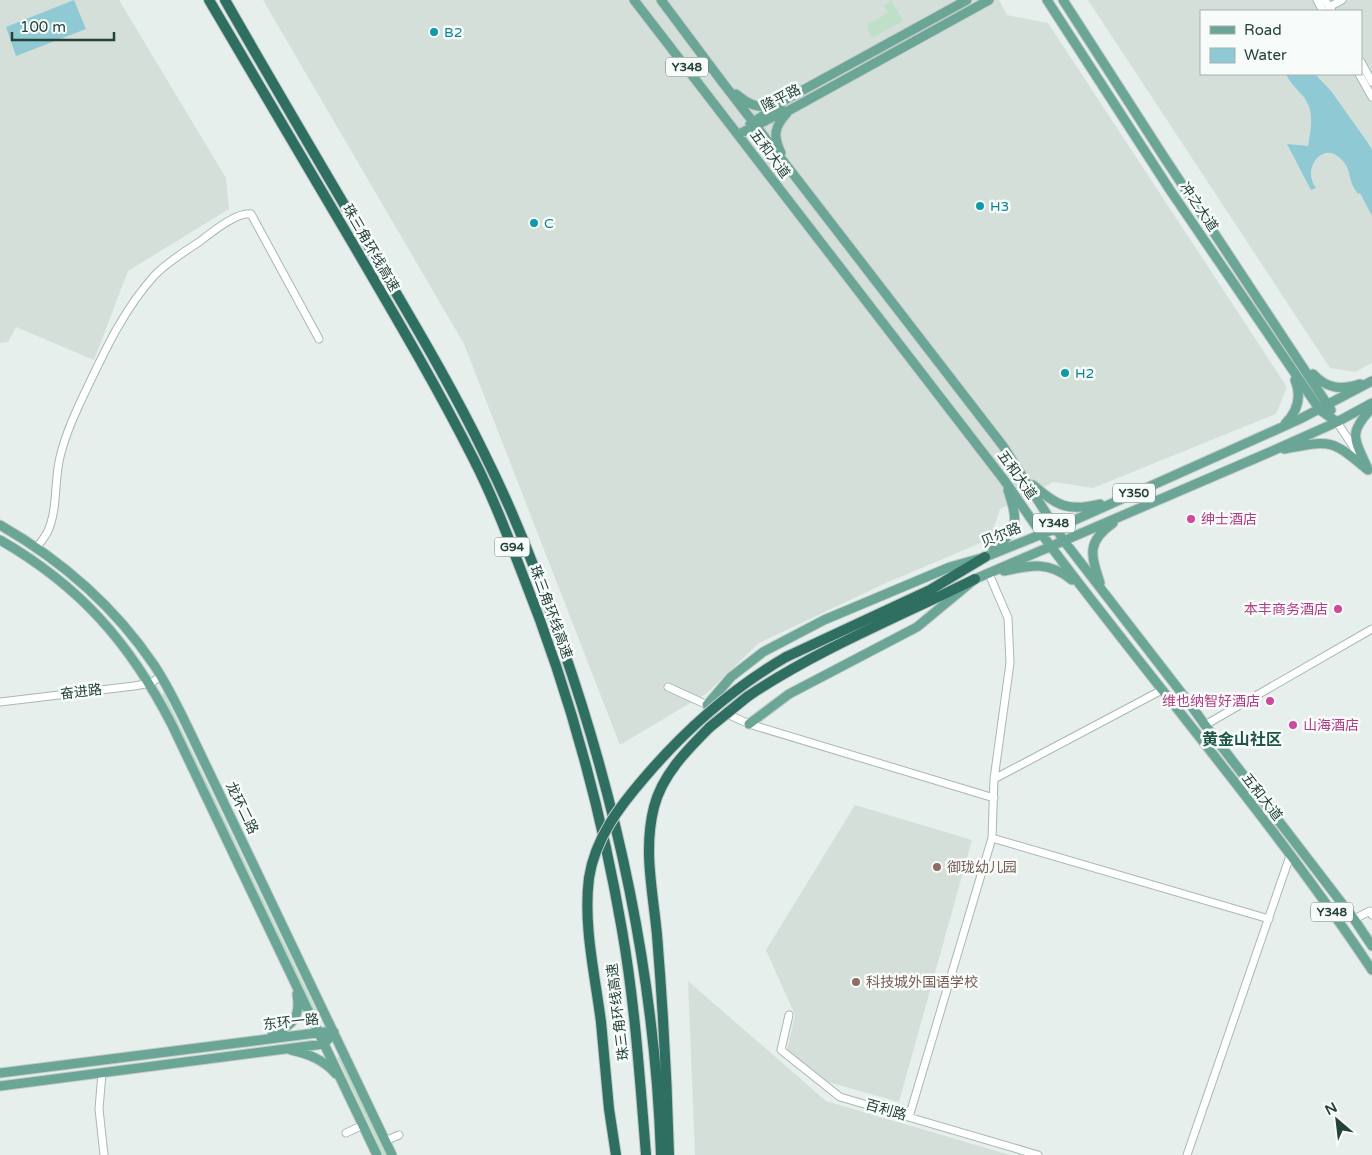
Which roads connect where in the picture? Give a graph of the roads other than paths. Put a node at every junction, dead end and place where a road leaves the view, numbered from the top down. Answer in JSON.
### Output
{"nodes":[{"id":1,"x":209,"y":0,"type":"edge"},
{"id":2,"x":225,"y":0,"type":"edge"},
{"id":3,"x":634,"y":0,"type":"edge"},
{"id":4,"x":661,"y":0,"type":"edge"},
{"id":5,"x":967,"y":0,"type":"edge"},
{"id":6,"x":989,"y":0,"type":"edge"},
{"id":7,"x":1042,"y":0,"type":"edge"},
{"id":8,"x":1048,"y":0,"type":"edge"},
{"id":9,"x":1317,"y":0,"type":"edge"},
{"id":10,"x":1325,"y":0,"type":"edge"},
{"id":11,"x":1342,"y":0,"type":"edge"},
{"id":12,"x":1066,"y":3,"type":"edge"},
{"id":13,"x":1328,"y":10,"type":"edge"},
{"id":14,"x":1058,"y":17,"type":"junction"},
{"id":15,"x":1362,"y":64,"type":"edge"},
{"id":16,"x":1360,"y":75,"type":"edge"},
{"id":17,"x":1372,"y":82,"type":"edge"},
{"id":18,"x":723,"y":83,"type":"junction"},
{"id":19,"x":1372,"y":97,"type":"edge"},
{"id":20,"x":783,"y":102,"type":"junction"},
{"id":21,"x":788,"y":111,"type":"junction"},
{"id":22,"x":754,"y":124,"type":"junction"},
{"id":23,"x":739,"y":134,"type":"junction"},
{"id":24,"x":786,"y":164,"type":"junction"},
{"id":25,"x":319,"y":338,"type":"dead end"},
{"id":26,"x":1297,"y":358,"type":"junction"},
{"id":27,"x":1287,"y":361,"type":"junction"},
{"id":28,"x":1372,"y":381,"type":"edge"},
{"id":29,"x":1372,"y":402,"type":"edge"},
{"id":30,"x":1329,"y":405,"type":"junction"},
{"id":31,"x":1372,"y":408,"type":"edge"},
{"id":32,"x":1320,"y":410,"type":"junction"},
{"id":33,"x":1337,"y":422,"type":"junction"},
{"id":34,"x":1282,"y":428,"type":"junction"},
{"id":35,"x":1270,"y":452,"type":"junction"},
{"id":36,"x":1370,"y":473,"type":"edge"},
{"id":37,"x":1023,"y":476,"type":"junction"},
{"id":38,"x":1004,"y":480,"type":"junction"},
{"id":39,"x":1124,"y":497,"type":"junction"},
{"id":40,"x":1127,"y":514,"type":"junction"},
{"id":41,"x":0,"y":524,"type":"edge"},
{"id":42,"x":1057,"y":528,"type":"junction"},
{"id":43,"x":1042,"y":533,"type":"junction"},
{"id":44,"x":0,"y":540,"type":"edge"},
{"id":45,"x":1064,"y":541,"type":"junction"},
{"id":46,"x":37,"y":547,"type":"junction"},
{"id":47,"x":1050,"y":547,"type":"junction"},
{"id":48,"x":985,"y":557,"type":"junction"},
{"id":49,"x":989,"y":574,"type":"junction"},
{"id":50,"x":975,"y":579,"type":"junction"},
{"id":51,"x":1103,"y":591,"type":"junction"},
{"id":52,"x":1087,"y":593,"type":"junction"},
{"id":53,"x":1372,"y":629,"type":"edge"},
{"id":54,"x":161,"y":676,"type":"junction"},
{"id":55,"x":149,"y":683,"type":"junction"},
{"id":56,"x":668,"y":687,"type":"dead end"},
{"id":57,"x":1162,"y":690,"type":"junction"},
{"id":58,"x":0,"y":702,"type":"edge"},
{"id":59,"x":706,"y":704,"type":"junction"},
{"id":60,"x":749,"y":724,"type":"junction"},
{"id":61,"x":1204,"y":725,"type":"junction"},
{"id":62,"x":994,"y":779,"type":"junction"},
{"id":63,"x":994,"y":798,"type":"junction"},
{"id":64,"x":992,"y":838,"type":"junction"},
{"id":65,"x":1290,"y":856,"type":"junction"},
{"id":66,"x":1372,"y":915,"type":"edge"},
{"id":67,"x":1268,"y":919,"type":"junction"},
{"id":68,"x":1354,"y":919,"type":"junction"},
{"id":69,"x":1372,"y":946,"type":"edge"},
{"id":70,"x":1372,"y":970,"type":"edge"},
{"id":71,"x":293,"y":979,"type":"junction"},
{"id":72,"x":789,"y":1015,"type":"dead end"},
{"id":73,"x":318,"y":1032,"type":"junction"},
{"id":74,"x":334,"y":1032,"type":"junction"},
{"id":75,"x":259,"y":1039,"type":"junction"},
{"id":76,"x":324,"y":1044,"type":"junction"},
{"id":77,"x":281,"y":1049,"type":"junction"},
{"id":78,"x":0,"y":1073,"type":"edge"},
{"id":79,"x":102,"y":1073,"type":"junction"},
{"id":80,"x":343,"y":1082,"type":"junction"},
{"id":81,"x":0,"y":1086,"type":"edge"},
{"id":82,"x":909,"y":1117,"type":"junction"},
{"id":83,"x":363,"y":1125,"type":"junction"},
{"id":84,"x":346,"y":1133,"type":"dead end"},
{"id":85,"x":399,"y":1135,"type":"dead end"},
{"id":86,"x":385,"y":1141,"type":"junction"},
{"id":87,"x":104,"y":1155,"type":"edge"},
{"id":88,"x":377,"y":1155,"type":"edge"},
{"id":89,"x":392,"y":1155,"type":"edge"},
{"id":90,"x":616,"y":1155,"type":"edge"},
{"id":91,"x":646,"y":1155,"type":"edge"},
{"id":92,"x":661,"y":1155,"type":"edge"},
{"id":93,"x":669,"y":1155,"type":"edge"},
{"id":94,"x":1038,"y":1155,"type":"edge"},
{"id":95,"x":1187,"y":1155,"type":"edge"}],
"edges":[{"from":1,"to":91,"type":"highway","name":"珠三角环线高速","number":"G94"},
{"from":2,"to":92,"type":"highway","name":"珠三角环线高速","number":"G94"},
{"from":3,"to":23,"type":"main road","name":"五和大道","number":"Y348"},
{"from":4,"to":18,"type":"main road","name":"五和大道","number":"Y348"},
{"from":5,"to":20,"type":"main road","name":"隆平路"},
{"from":6,"to":21,"type":"main road","name":"隆平路"},
{"from":7,"to":14,"type":"main road"},
{"from":8,"to":14,"type":"main road","name":"冲之大道"},
{"from":9,"to":13,"type":"street"},
{"from":10,"to":13,"type":"street"},
{"from":11,"to":13,"type":"street"},
{"from":12,"to":26,"type":"main road","name":"冲之大道"},
{"from":14,"to":27,"type":"main road","name":"冲之大道"},
{"from":15,"to":17,"type":"street"},
{"from":16,"to":19,"type":"street"},
{"from":18,"to":20,"type":"main road"},
{"from":18,"to":22,"type":"main road","name":"五和大道","number":"Y348"},
{"from":20,"to":22,"type":"main road","name":"隆平路"},
{"from":21,"to":22,"type":"main road","name":"隆平路"},
{"from":21,"to":24,"type":"main road"},
{"from":22,"to":23,"type":"main road","name":"隆平路"},
{"from":22,"to":24,"type":"main road","name":"五和大道","number":"Y348"},
{"from":23,"to":38,"type":"main road","name":"五和大道","number":"Y348"},
{"from":24,"to":37,"type":"main road","name":"五和大道","number":"Y348"},
{"from":25,"to":46,"type":"street"},
{"from":26,"to":28,"type":"main road"},
{"from":26,"to":30,"type":"main road","name":"冲之大道"},
{"from":27,"to":32,"type":"main road","name":"冲之大道"},
{"from":27,"to":34,"type":"main road"},
{"from":28,"to":30,"type":"main road","name":"贝尔路","number":"Y350"},
{"from":29,"to":33,"type":"main road","number":"Y350"},
{"from":30,"to":32,"type":"main road","name":"贝尔路","number":"Y350"},
{"from":30,"to":33,"type":"main road","name":"冲之大道"},
{"from":31,"to":36,"type":"main road"},
{"from":32,"to":33,"type":"main road","name":"冲之大道"},
{"from":32,"to":34,"type":"main road","name":"贝尔路","number":"Y350"},
{"from":33,"to":35,"type":"main road","number":"Y350"},
{"from":33,"to":36,"type":"street","name":"冲之大道"},
{"from":34,"to":39,"type":"main road","name":"贝尔路","number":"Y350"},
{"from":35,"to":36,"type":"main road"},
{"from":35,"to":40,"type":"main road","number":"Y350"},
{"from":37,"to":39,"type":"main road"},
{"from":37,"to":42,"type":"main road","name":"五和大道","number":"Y348"},
{"from":38,"to":43,"type":"main road","name":"五和大道","number":"Y348"},
{"from":38,"to":48,"type":"main road"},
{"from":39,"to":42,"type":"main road","name":"贝尔路","number":"Y350"},
{"from":40,"to":45,"type":"main road","number":"Y350"},
{"from":40,"to":51,"type":"main road"},
{"from":41,"to":46,"type":"main road","name":"龙环二路"},
{"from":42,"to":43,"type":"main road","name":"贝尔路","number":"Y350"},
{"from":42,"to":45,"type":"main road","name":"五和大道","number":"Y348"},
{"from":43,"to":47,"type":"main road","name":"五和大道","number":"Y348"},
{"from":43,"to":48,"type":"main road","name":"贝尔路","number":"Y350"},
{"from":44,"to":55,"type":"main road","name":"龙环二路"},
{"from":45,"to":47,"type":"main road","number":"Y350"},
{"from":45,"to":51,"type":"main road","name":"五和大道","number":"Y348"},
{"from":46,"to":54,"type":"main road","name":"龙环二路"},
{"from":47,"to":49,"type":"main road","number":"Y350"},
{"from":47,"to":52,"type":"main road","name":"五和大道","number":"Y348"},
{"from":48,"to":59,"type":"main road","name":"贝尔路","number":"Y350"},
{"from":48,"to":90,"type":"highway","bridge":true},
{"from":49,"to":50,"type":"main road","number":"Y350"},
{"from":49,"to":52,"type":"main road"},
{"from":49,"to":62,"type":"street"},
{"from":50,"to":60,"type":"main road","number":"Y350"},
{"from":50,"to":93,"type":"highway","bridge":true},
{"from":51,"to":61,"type":"main road","name":"五和大道","number":"Y348"},
{"from":52,"to":57,"type":"main road","name":"五和大道","number":"Y348"},
{"from":53,"to":61,"type":"street"},
{"from":54,"to":55,"type":"street","name":"奋进路"},
{"from":54,"to":74,"type":"main road","name":"龙环二路"},
{"from":55,"to":58,"type":"street","name":"奋进路"},
{"from":55,"to":71,"type":"main road","name":"龙环二路"},
{"from":56,"to":59,"type":"street"},
{"from":57,"to":62,"type":"street"},
{"from":57,"to":65,"type":"main road","name":"五和大道","number":"Y348"},
{"from":59,"to":60,"type":"street"},
{"from":60,"to":63,"type":"street"},
{"from":61,"to":68,"type":"main road","name":"五和大道","number":"Y348"},
{"from":62,"to":63,"type":"street"},
{"from":63,"to":64,"type":"street"},
{"from":64,"to":67,"type":"street"},
{"from":64,"to":82,"type":"street"},
{"from":65,"to":67,"type":"street"},
{"from":65,"to":70,"type":"main road","name":"五和大道","number":"Y348"},
{"from":66,"to":68,"type":"street"},
{"from":67,"to":95,"type":"street"},
{"from":68,"to":69,"type":"main road","name":"五和大道","number":"Y348"},
{"from":71,"to":73,"type":"main road","name":"龙环二路"},
{"from":71,"to":75,"type":"main road"},
{"from":72,"to":82,"type":"street","name":"百利路"},
{"from":73,"to":74,"type":"main road","name":"东环一路"},
{"from":73,"to":75,"type":"main road","name":"东环一路"},
{"from":73,"to":76,"type":"main road","name":"龙环二路"},
{"from":74,"to":76,"type":"main road","name":"东环一路"},
{"from":74,"to":86,"type":"main road","name":"龙环二路"},
{"from":75,"to":78,"type":"main road","name":"东环一路"},
{"from":76,"to":77,"type":"main road","name":"东环一路"},
{"from":76,"to":80,"type":"main road","name":"龙环二路"},
{"from":77,"to":79,"type":"main road","name":"东环一路"},
{"from":77,"to":80,"type":"main road"},
{"from":79,"to":81,"type":"main road","name":"东环一路"},
{"from":79,"to":87,"type":"street"},
{"from":80,"to":83,"type":"main road","name":"龙环二路"},
{"from":82,"to":94,"type":"street","name":"百利路"},
{"from":83,"to":84,"type":"street"},
{"from":83,"to":88,"type":"main road","name":"龙环二路"},
{"from":85,"to":86,"type":"street"},
{"from":86,"to":89,"type":"main road","name":"龙环二路"}]}
